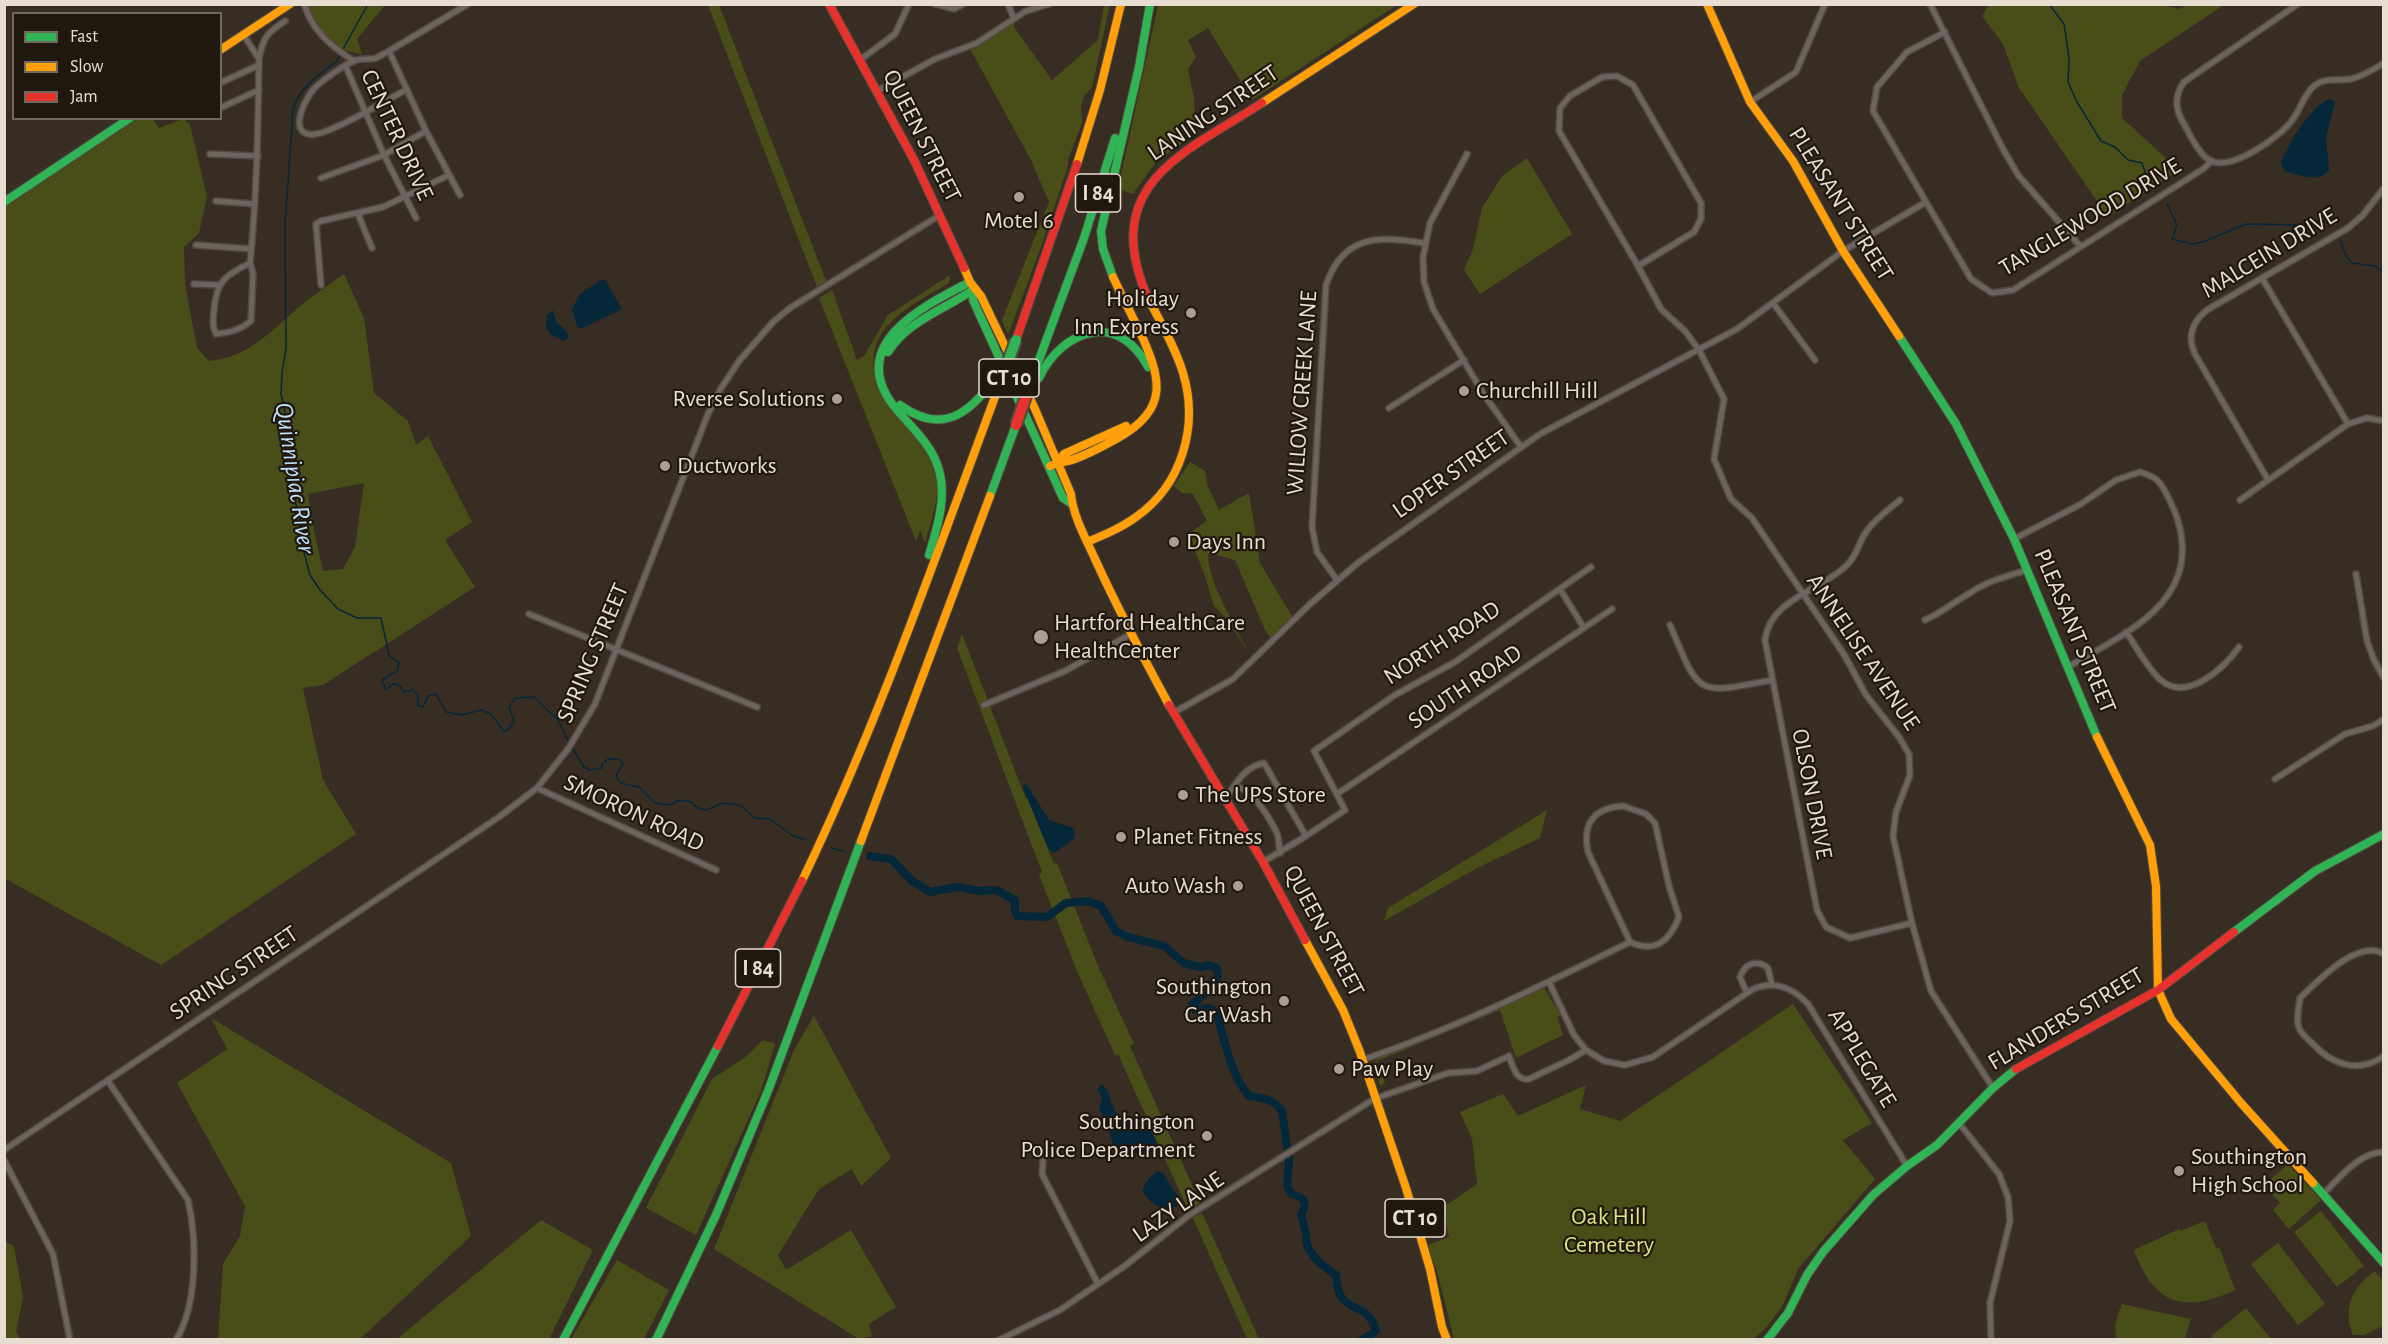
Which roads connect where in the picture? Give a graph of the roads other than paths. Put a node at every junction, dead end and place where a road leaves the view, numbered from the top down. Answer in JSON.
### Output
{"nodes":[{"id":1,"x":290,"y":4,"type":"edge"},
{"id":2,"x":304,"y":4,"type":"edge"},
{"id":3,"x":468,"y":4,"type":"edge"},
{"id":4,"x":829,"y":4,"type":"edge"},
{"id":5,"x":909,"y":4,"type":"edge"},
{"id":6,"x":935,"y":4,"type":"edge"},
{"id":7,"x":963,"y":4,"type":"edge"},
{"id":8,"x":1008,"y":4,"type":"edge"},
{"id":9,"x":1049,"y":4,"type":"edge"},
{"id":10,"x":1121,"y":4,"type":"edge"},
{"id":11,"x":1149,"y":4,"type":"edge"},
{"id":12,"x":1414,"y":4,"type":"edge"},
{"id":13,"x":1707,"y":4,"type":"edge"},
{"id":14,"x":1826,"y":4,"type":"edge"},
{"id":15,"x":1930,"y":4,"type":"edge"},
{"id":16,"x":2298,"y":4,"type":"edge"},
{"id":17,"x":1014,"y":19,"type":"junction"},
{"id":18,"x":285,"y":21,"type":"dead end"},
{"id":19,"x":1945,"y":32,"type":"junction"},
{"id":20,"x":243,"y":34,"type":"junction"},
{"id":21,"x":222,"y":49,"type":"edge"},
{"id":22,"x":388,"y":51,"type":"junction"},
{"id":23,"x":860,"y":60,"type":"junction"},
{"id":24,"x":354,"y":61,"type":"junction"},
{"id":25,"x":259,"y":62,"type":"junction"},
{"id":26,"x":2384,"y":63,"type":"edge"},
{"id":27,"x":346,"y":67,"type":"junction"},
{"id":28,"x":222,"y":82,"type":"edge"},
{"id":29,"x":259,"y":90,"type":"junction"},
{"id":30,"x":406,"y":90,"type":"junction"},
{"id":31,"x":877,"y":91,"type":"junction"},
{"id":32,"x":1750,"y":102,"type":"junction"},
{"id":33,"x":222,"y":107,"type":"edge"},
{"id":34,"x":364,"y":112,"type":"junction"},
{"id":35,"x":127,"y":120,"type":"edge"},
{"id":36,"x":426,"y":131,"type":"junction"},
{"id":37,"x":210,"y":154,"type":"dead end"},
{"id":38,"x":1467,"y":154,"type":"dead end"},
{"id":39,"x":384,"y":155,"type":"junction"},
{"id":40,"x":258,"y":156,"type":"junction"},
{"id":41,"x":2212,"y":161,"type":"junction"},
{"id":42,"x":449,"y":175,"type":"junction"},
{"id":43,"x":321,"y":178,"type":"dead end"},
{"id":44,"x":2384,"y":188,"type":"edge"},
{"id":45,"x":460,"y":195,"type":"dead end"},
{"id":46,"x":405,"y":197,"type":"junction"},
{"id":47,"x":216,"y":201,"type":"dead end"},
{"id":48,"x":4,"y":202,"type":"edge"},
{"id":49,"x":1926,"y":202,"type":"junction"},
{"id":50,"x":255,"y":204,"type":"junction"},
{"id":51,"x":358,"y":213,"type":"junction"},
{"id":52,"x":940,"y":215,"type":"junction"},
{"id":53,"x":416,"y":218,"type":"dead end"},
{"id":54,"x":1424,"y":243,"type":"junction"},
{"id":55,"x":196,"y":245,"type":"dead end"},
{"id":56,"x":2080,"y":246,"type":"junction"},
{"id":57,"x":372,"y":248,"type":"dead end"},
{"id":58,"x":251,"y":249,"type":"junction"},
{"id":59,"x":1842,"y":251,"type":"junction"},
{"id":60,"x":250,"y":263,"type":"junction"},
{"id":61,"x":1638,"y":266,"type":"junction"},
{"id":62,"x":2262,"y":278,"type":"junction"},
{"id":63,"x":194,"y":284,"type":"dead end"},
{"id":64,"x":219,"y":285,"type":"junction"},
{"id":65,"x":321,"y":285,"type":"dead end"},
{"id":66,"x":972,"y":285,"type":"junction"},
{"id":67,"x":1773,"y":303,"type":"junction"},
{"id":68,"x":1699,"y":350,"type":"junction"},
{"id":69,"x":1464,"y":360,"type":"junction"},
{"id":70,"x":1815,"y":360,"type":"dead end"},
{"id":71,"x":1035,"y":380,"type":"junction"},
{"id":72,"x":997,"y":382,"type":"junction"},
{"id":73,"x":1389,"y":408,"type":"dead end"},
{"id":74,"x":2384,"y":421,"type":"edge"},
{"id":75,"x":2348,"y":424,"type":"junction"},
{"id":76,"x":1521,"y":447,"type":"junction"},
{"id":77,"x":1054,"y":464,"type":"junction"},
{"id":78,"x":2268,"y":480,"type":"junction"},
{"id":79,"x":1900,"y":500,"type":"dead end"},
{"id":80,"x":2240,"y":500,"type":"dead end"},
{"id":81,"x":2014,"y":539,"type":"junction"},
{"id":82,"x":1087,"y":542,"type":"junction"},
{"id":83,"x":936,"y":545,"type":"junction"},
{"id":84,"x":1590,"y":567,"type":"dead end"},
{"id":85,"x":2027,"y":570,"type":"junction"},
{"id":86,"x":2356,"y":574,"type":"dead end"},
{"id":87,"x":1336,"y":580,"type":"junction"},
{"id":88,"x":1560,"y":588,"type":"junction"},
{"id":89,"x":1804,"y":594,"type":"junction"},
{"id":90,"x":1612,"y":609,"type":"dead end"},
{"id":91,"x":529,"y":614,"type":"dead end"},
{"id":92,"x":1925,"y":620,"type":"dead end"},
{"id":93,"x":1670,"y":625,"type":"dead end"},
{"id":94,"x":1584,"y":627,"type":"junction"},
{"id":95,"x":2126,"y":632,"type":"junction"},
{"id":96,"x":1131,"y":634,"type":"junction"},
{"id":97,"x":2239,"y":646,"type":"dead end"},
{"id":98,"x":617,"y":650,"type":"junction"},
{"id":99,"x":2068,"y":667,"type":"junction"},
{"id":100,"x":2384,"y":678,"type":"edge"},
{"id":101,"x":1772,"y":680,"type":"junction"},
{"id":102,"x":984,"y":705,"type":"dead end"},
{"id":103,"x":757,"y":707,"type":"dead end"},
{"id":104,"x":1173,"y":713,"type":"junction"},
{"id":105,"x":2384,"y":719,"type":"edge"},
{"id":106,"x":2275,"y":779,"type":"dead end"},
{"id":107,"x":1236,"y":787,"type":"junction"},
{"id":108,"x":537,"y":788,"type":"junction"},
{"id":109,"x":1337,"y":794,"type":"junction"},
{"id":110,"x":1225,"y":799,"type":"junction"},
{"id":111,"x":2384,"y":834,"type":"edge"},
{"id":112,"x":1306,"y":836,"type":"junction"},
{"id":113,"x":1280,"y":853,"type":"junction"},
{"id":114,"x":1263,"y":862,"type":"junction"},
{"id":115,"x":716,"y":870,"type":"dead end"},
{"id":116,"x":1911,"y":923,"type":"junction"},
{"id":117,"x":1630,"y":942,"type":"junction"},
{"id":118,"x":2384,"y":954,"type":"edge"},
{"id":119,"x":1549,"y":982,"type":"junction"},
{"id":120,"x":1772,"y":985,"type":"junction"},
{"id":121,"x":2158,"y":990,"type":"junction"},
{"id":122,"x":1747,"y":993,"type":"junction"},
{"id":123,"x":1586,"y":1050,"type":"junction"},
{"id":124,"x":2384,"y":1056,"type":"edge"},
{"id":125,"x":1362,"y":1060,"type":"junction"},
{"id":126,"x":108,"y":1081,"type":"junction"},
{"id":127,"x":1993,"y":1088,"type":"junction"},
{"id":128,"x":1374,"y":1099,"type":"junction"},
{"id":129,"x":1959,"y":1123,"type":"junction"},
{"id":130,"x":4,"y":1150,"type":"edge"},
{"id":131,"x":2384,"y":1152,"type":"edge"},
{"id":132,"x":4,"y":1161,"type":"edge"},
{"id":133,"x":1043,"y":1161,"type":"dead end"},
{"id":134,"x":1907,"y":1166,"type":"junction"},
{"id":135,"x":2323,"y":1194,"type":"junction"},
{"id":136,"x":2384,"y":1263,"type":"edge"},
{"id":137,"x":1098,"y":1284,"type":"junction"},
{"id":138,"x":70,"y":1340,"type":"edge"},
{"id":139,"x":176,"y":1340,"type":"edge"},
{"id":140,"x":563,"y":1340,"type":"edge"},
{"id":141,"x":656,"y":1340,"type":"edge"},
{"id":142,"x":999,"y":1340,"type":"edge"},
{"id":143,"x":1447,"y":1340,"type":"edge"},
{"id":144,"x":1767,"y":1340,"type":"edge"},
{"id":145,"x":1991,"y":1340,"type":"edge"}],
"edges":[{"from":1,"to":20,"type":"main road"},
{"from":2,"to":24,"type":"street"},
{"from":3,"to":22,"type":"street"},
{"from":4,"to":23,"type":"main road","name":"QUEEN STREET","number":"CT 10"},
{"from":5,"to":23,"type":"street"},
{"from":6,"to":7,"type":"street"},
{"from":8,"to":17,"type":"street"},
{"from":9,"to":17,"type":"street"},
{"from":10,"to":72,"type":"main road","number":"I 84","bridge":true},
{"from":11,"to":71,"type":"main road","number":"I 84"},
{"from":11,"to":77,"type":"main road"},
{"from":12,"to":82,"type":"main road","name":"LANING STREET"},
{"from":13,"to":32,"type":"main road","name":"PLEASANT STREET"},
{"from":14,"to":32,"type":"street"},
{"from":15,"to":19,"type":"street"},
{"from":16,"to":41,"type":"street"},
{"from":17,"to":31,"type":"street"},
{"from":18,"to":25,"type":"street"},
{"from":19,"to":49,"type":"street","name":"TANGLEWOOD DRIVE"},
{"from":19,"to":56,"type":"street"},
{"from":20,"to":21,"type":"main road"},
{"from":20,"to":25,"type":"street"},
{"from":22,"to":24,"type":"street"},
{"from":22,"to":30,"type":"street"},
{"from":23,"to":31,"type":"main road","name":"QUEEN STREET","number":"CT 10"},
{"from":24,"to":27,"type":"street"},
{"from":25,"to":28,"type":"street"},
{"from":25,"to":29,"type":"street"},
{"from":26,"to":41,"type":"street"},
{"from":27,"to":34,"type":"street","name":"CENTER DRIVE"},
{"from":27,"to":34,"type":"street"},
{"from":29,"to":33,"type":"street"},
{"from":29,"to":40,"type":"street"},
{"from":30,"to":34,"type":"street"},
{"from":30,"to":36,"type":"street"},
{"from":31,"to":52,"type":"main road","name":"QUEEN STREET","number":"CT 10"},
{"from":32,"to":59,"type":"main road","name":"PLEASANT STREET"},
{"from":34,"to":39,"type":"street","name":"CENTER DRIVE"},
{"from":35,"to":48,"type":"main road"},
{"from":36,"to":39,"type":"street"},
{"from":36,"to":42,"type":"street"},
{"from":37,"to":40,"type":"street"},
{"from":38,"to":54,"type":"street"},
{"from":39,"to":43,"type":"street"},
{"from":39,"to":46,"type":"street","name":"CENTER DRIVE"},
{"from":40,"to":50,"type":"street"},
{"from":41,"to":56,"type":"street","name":"TANGLEWOOD DRIVE"},
{"from":42,"to":45,"type":"street"},
{"from":42,"to":46,"type":"street"},
{"from":44,"to":62,"type":"street","name":"MALCEIN DRIVE"},
{"from":46,"to":51,"type":"street"},
{"from":46,"to":53,"type":"street","name":"CENTER DRIVE"},
{"from":47,"to":50,"type":"street"},
{"from":49,"to":56,"type":"street","name":"TANGLEWOOD DRIVE"},
{"from":49,"to":59,"type":"street","name":"LOPER STREET"},
{"from":50,"to":58,"type":"street"},
{"from":51,"to":57,"type":"street"},
{"from":51,"to":65,"type":"street"},
{"from":52,"to":66,"type":"main road","name":"QUEEN STREET","number":"CT 10"},
{"from":52,"to":98,"type":"street","name":"SPRING STREET"},
{"from":54,"to":69,"type":"street"},
{"from":54,"to":87,"type":"street","name":"WILLOW CREEK LANE"},
{"from":55,"to":58,"type":"street"},
{"from":58,"to":60,"type":"street"},
{"from":59,"to":67,"type":"street","name":"LOPER STREET"},
{"from":59,"to":81,"type":"main road","name":"PLEASANT STREET"},
{"from":60,"to":64,"type":"street"},
{"from":60,"to":64,"type":"street"},
{"from":61,"to":61,"type":"street","name":"ANNELISE AVENUE"},
{"from":61,"to":68,"type":"street","name":"ANNELISE AVENUE"},
{"from":62,"to":75,"type":"street"},
{"from":62,"to":78,"type":"street","name":"MALCEIN DRIVE"},
{"from":63,"to":64,"type":"street"},
{"from":66,"to":72,"type":"main road"},
{"from":66,"to":77,"type":"main road","name":"QUEEN STREET","number":"CT 10"},
{"from":66,"to":83,"type":"main road"},
{"from":67,"to":68,"type":"street","name":"LOPER STREET"},
{"from":67,"to":70,"type":"street"},
{"from":68,"to":76,"type":"street","name":"LOPER STREET"},
{"from":68,"to":89,"type":"street","name":"ANNELISE AVENUE"},
{"from":69,"to":73,"type":"street"},
{"from":69,"to":76,"type":"street"},
{"from":71,"to":77,"type":"main road"},
{"from":71,"to":141,"type":"main road","number":"I 84","bridge":true},
{"from":72,"to":83,"type":"main road"},
{"from":74,"to":75,"type":"street"},
{"from":75,"to":78,"type":"street"},
{"from":76,"to":87,"type":"street","name":"LOPER STREET"},
{"from":77,"to":82,"type":"main road","name":"QUEEN STREET","number":"CT 10"},
{"from":78,"to":80,"type":"street"},
{"from":79,"to":89,"type":"street","name":"OLSON DRIVE"},
{"from":81,"to":85,"type":"main road","name":"PLEASANT STREET"},
{"from":81,"to":95,"type":"street"},
{"from":82,"to":96,"type":"main road","name":"QUEEN STREET","number":"CT 10"},
{"from":83,"to":140,"type":"main road","number":"I 84"},
{"from":84,"to":88,"type":"street","name":"NORTH ROAD"},
{"from":85,"to":92,"type":"street"},
{"from":85,"to":99,"type":"main road","name":"PLEASANT STREET"},
{"from":86,"to":100,"type":"street"},
{"from":87,"to":104,"type":"street","name":"LOPER STREET"},
{"from":88,"to":94,"type":"street"},
{"from":88,"to":109,"type":"street","name":"NORTH ROAD"},
{"from":89,"to":101,"type":"street","name":"OLSON DRIVE"},
{"from":89,"to":116,"type":"street","name":"ANNELISE AVENUE"},
{"from":90,"to":94,"type":"street","name":"SOUTH ROAD"},
{"from":91,"to":98,"type":"street"},
{"from":93,"to":101,"type":"street"},
{"from":94,"to":109,"type":"street","name":"SOUTH ROAD"},
{"from":95,"to":97,"type":"street"},
{"from":95,"to":99,"type":"street"},
{"from":96,"to":102,"type":"street"},
{"from":96,"to":104,"type":"main road","name":"QUEEN STREET","number":"CT 10"},
{"from":98,"to":103,"type":"street"},
{"from":98,"to":108,"type":"street","name":"SPRING STREET"},
{"from":99,"to":121,"type":"main road","name":"PLEASANT STREET"},
{"from":101,"to":116,"type":"street","name":"OLSON DRIVE"},
{"from":104,"to":110,"type":"main road","name":"QUEEN STREET","number":"CT 10"},
{"from":105,"to":106,"type":"street"},
{"from":107,"to":110,"type":"street"},
{"from":107,"to":112,"type":"street"},
{"from":107,"to":113,"type":"street"},
{"from":108,"to":115,"type":"street","name":"SMORON ROAD"},
{"from":108,"to":126,"type":"street","name":"SPRING STREET"},
{"from":109,"to":112,"type":"street"},
{"from":110,"to":114,"type":"main road","name":"QUEEN STREET","number":"CT 10"},
{"from":111,"to":121,"type":"main road","name":"FLANDERS STREET"},
{"from":112,"to":113,"type":"street"},
{"from":113,"to":114,"type":"street"},
{"from":114,"to":125,"type":"main road","name":"QUEEN STREET","number":"CT 10"},
{"from":116,"to":127,"type":"street","name":"ANNELISE AVENUE"},
{"from":117,"to":117,"type":"street"},
{"from":117,"to":119,"type":"street"},
{"from":118,"to":124,"type":"street"},
{"from":119,"to":123,"type":"street"},
{"from":119,"to":125,"type":"street"},
{"from":120,"to":122,"type":"street"},
{"from":120,"to":122,"type":"street"},
{"from":120,"to":134,"type":"street","name":"APPLEGATE"},
{"from":121,"to":127,"type":"main road","name":"FLANDERS STREET"},
{"from":121,"to":135,"type":"main road","name":"PLEASANT STREET"},
{"from":122,"to":123,"type":"street"},
{"from":123,"to":128,"type":"street","name":"LAZY LANE"},
{"from":125,"to":128,"type":"main road","name":"QUEEN STREET","number":"CT 10"},
{"from":126,"to":130,"type":"street","name":"SPRING STREET"},
{"from":126,"to":139,"type":"street"},
{"from":127,"to":129,"type":"main road","name":"FLANDERS STREET"},
{"from":128,"to":137,"type":"street","name":"LAZY LANE"},
{"from":128,"to":143,"type":"main road","name":"QUEEN STREET","number":"CT 10"},
{"from":129,"to":134,"type":"main road","name":"FLANDERS STREET"},
{"from":129,"to":145,"type":"street"},
{"from":131,"to":135,"type":"street"},
{"from":132,"to":138,"type":"street"},
{"from":133,"to":137,"type":"street"},
{"from":134,"to":144,"type":"main road","name":"FLANDERS STREET"},
{"from":135,"to":136,"type":"main road","name":"PLEASANT STREET"},
{"from":137,"to":142,"type":"street","name":"LAZY LANE"}]}
